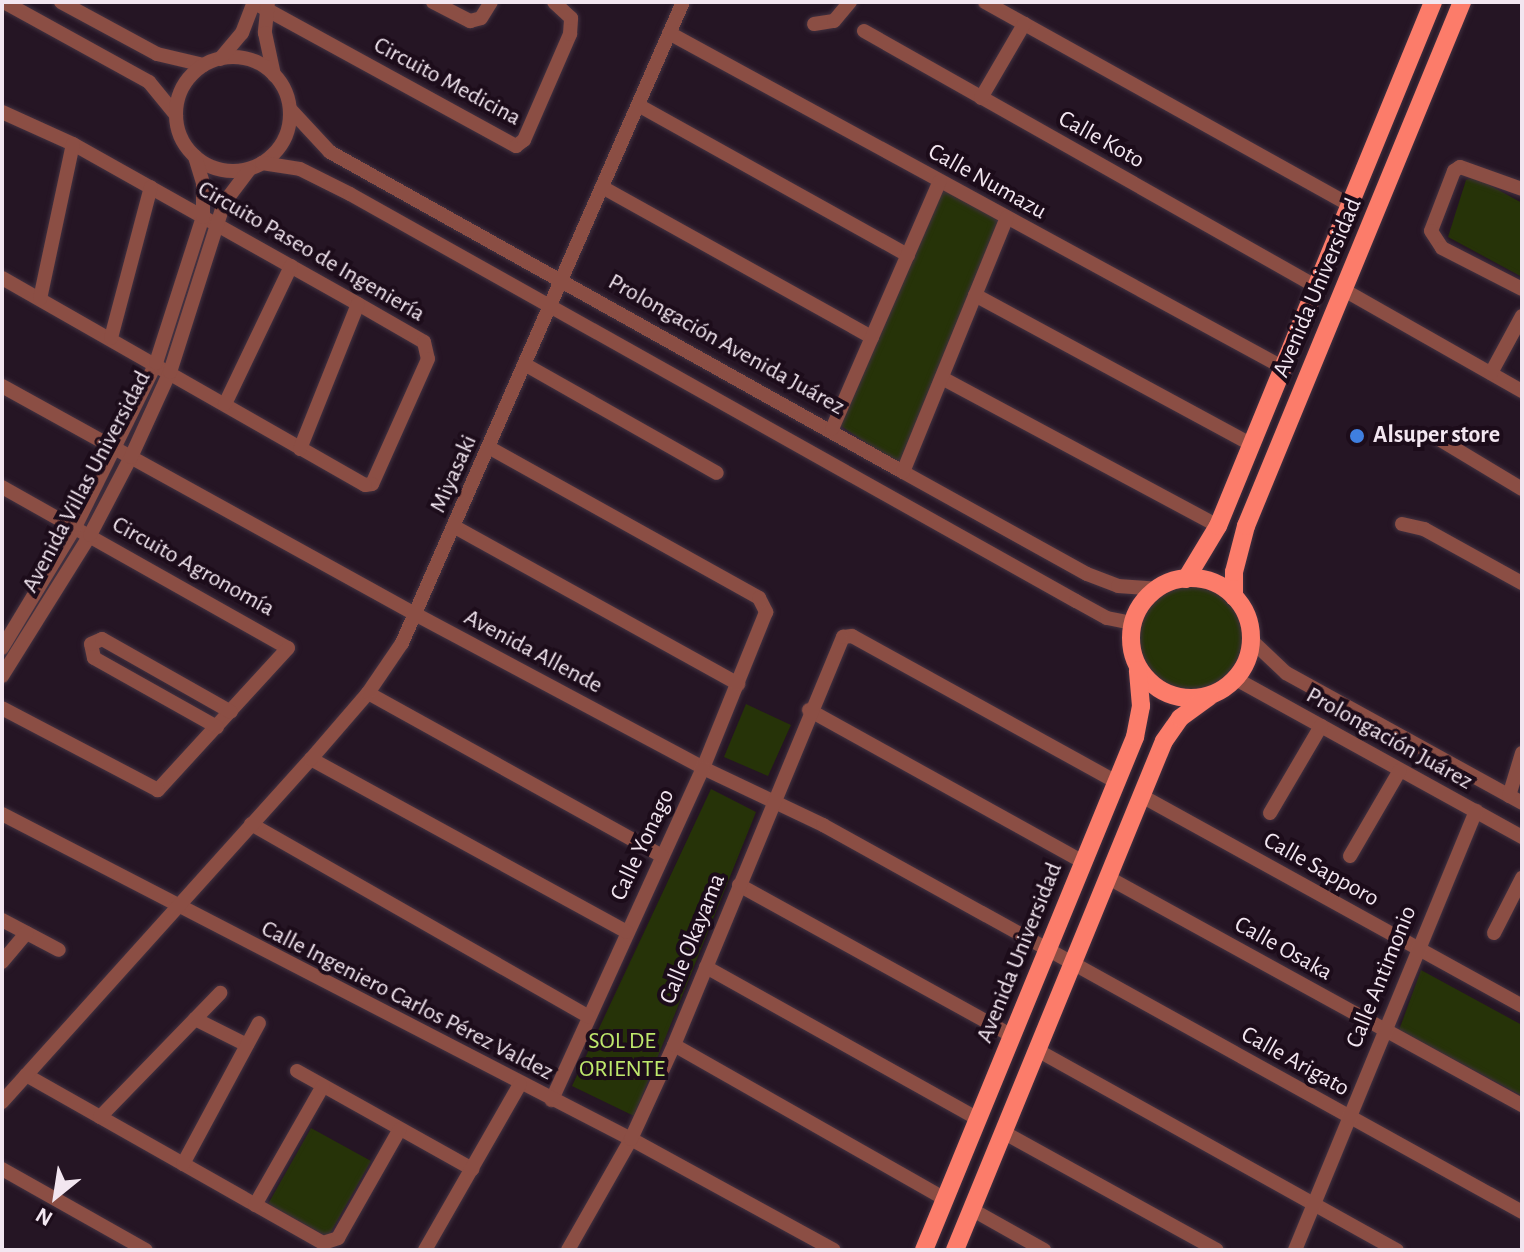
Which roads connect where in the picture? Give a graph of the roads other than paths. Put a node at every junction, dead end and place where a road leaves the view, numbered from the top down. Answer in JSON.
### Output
{"nodes":[{"id":1,"x":4,"y":2,"type":"edge"},
{"id":2,"x":61,"y":2,"type":"edge"},
{"id":3,"x":433,"y":2,"type":"edge"},
{"id":4,"x":491,"y":2,"type":"edge"},
{"id":5,"x":554,"y":2,"type":"edge"},
{"id":6,"x":683,"y":2,"type":"edge"},
{"id":7,"x":850,"y":2,"type":"edge"},
{"id":8,"x":985,"y":2,"type":"edge"},
{"id":9,"x":1433,"y":2,"type":"edge"},
{"id":10,"x":1462,"y":2,"type":"edge"},
{"id":11,"x":259,"y":4,"type":"edge"},
{"id":12,"x":814,"y":24,"type":"dead end"},
{"id":13,"x":1024,"y":24,"type":"junction"},
{"id":14,"x":864,"y":31,"type":"dead end"},
{"id":15,"x":669,"y":33,"type":"junction"},
{"id":16,"x":220,"y":59,"type":"junction"},
{"id":17,"x":204,"y":65,"type":"junction"},
{"id":18,"x":274,"y":75,"type":"junction"},
{"id":19,"x":981,"y":98,"type":"junction"},
{"id":20,"x":638,"y":105,"type":"junction"},
{"id":21,"x":290,"y":109,"type":"junction"},
{"id":22,"x":2,"y":112,"type":"edge"},
{"id":23,"x":176,"y":115,"type":"junction"},
{"id":24,"x":73,"y":144,"type":"junction"},
{"id":25,"x":195,"y":156,"type":"junction"},
{"id":26,"x":256,"y":166,"type":"junction"},
{"id":27,"x":940,"y":181,"type":"junction"},
{"id":28,"x":151,"y":187,"type":"junction"},
{"id":29,"x":602,"y":187,"type":"junction"},
{"id":30,"x":1522,"y":189,"type":"edge"},
{"id":31,"x":1350,"y":205,"type":"junction"},
{"id":32,"x":1007,"y":217,"type":"junction"},
{"id":33,"x":209,"y":220,"type":"junction"},
{"id":34,"x":908,"y":255,"type":"junction"},
{"id":35,"x":291,"y":266,"type":"junction"},
{"id":36,"x":2,"y":278,"type":"edge"},
{"id":37,"x":562,"y":280,"type":"junction"},
{"id":38,"x":1317,"y":287,"type":"junction"},
{"id":39,"x":1522,"y":289,"type":"edge"},
{"id":40,"x":1344,"y":290,"type":"junction"},
{"id":41,"x":975,"y":295,"type":"junction"},
{"id":42,"x":40,"y":299,"type":"junction"},
{"id":43,"x":358,"y":304,"type":"junction"},
{"id":44,"x":551,"y":309,"type":"junction"},
{"id":45,"x":1522,"y":316,"type":"edge"},
{"id":46,"x":872,"y":337,"type":"junction"},
{"id":47,"x":111,"y":338,"type":"junction"},
{"id":48,"x":156,"y":363,"type":"junction"},
{"id":49,"x":526,"y":365,"type":"junction"},
{"id":50,"x":1284,"y":368,"type":"junction"},
{"id":51,"x":170,"y":372,"type":"junction"},
{"id":52,"x":1491,"y":373,"type":"junction"},
{"id":53,"x":942,"y":378,"type":"junction"},
{"id":54,"x":2,"y":386,"type":"edge"},
{"id":55,"x":1522,"y":391,"type":"edge"},
{"id":56,"x":225,"y":404,"type":"junction"},
{"id":57,"x":832,"y":429,"type":"junction"},
{"id":58,"x":1439,"y":439,"type":"dead end"},
{"id":59,"x":1252,"y":445,"type":"junction"},
{"id":60,"x":490,"y":448,"type":"junction"},
{"id":61,"x":115,"y":449,"type":"junction"},
{"id":62,"x":300,"y":449,"type":"junction"},
{"id":63,"x":131,"y":457,"type":"junction"},
{"id":64,"x":903,"y":472,"type":"junction"},
{"id":65,"x":717,"y":473,"type":"dead end"},
{"id":66,"x":2,"y":487,"type":"edge"},
{"id":67,"x":1522,"y":489,"type":"edge"},
{"id":68,"x":1402,"y":524,"type":"dead end"},
{"id":69,"x":1218,"y":526,"type":"junction"},
{"id":70,"x":75,"y":527,"type":"junction"},
{"id":71,"x":455,"y":527,"type":"junction"},
{"id":72,"x":90,"y":535,"type":"junction"},
{"id":73,"x":1186,"y":579,"type":"junction"},
{"id":74,"x":1522,"y":583,"type":"edge"},
{"id":75,"x":1157,"y":589,"type":"junction"},
{"id":76,"x":1234,"y":597,"type":"junction"},
{"id":77,"x":417,"y":615,"type":"junction"},
{"id":78,"x":1132,"y":623,"type":"junction"},
{"id":79,"x":1251,"y":640,"type":"junction"},
{"id":80,"x":2,"y":648,"type":"edge"},
{"id":81,"x":1138,"y":670,"type":"junction"},
{"id":82,"x":2,"y":676,"type":"edge"},
{"id":83,"x":1236,"y":679,"type":"junction"},
{"id":84,"x":738,"y":684,"type":"junction"},
{"id":85,"x":368,"y":693,"type":"junction"},
{"id":86,"x":1209,"y":697,"type":"junction"},
{"id":87,"x":2,"y":708,"type":"edge"},
{"id":88,"x":809,"y":710,"type":"junction"},
{"id":89,"x":231,"y":712,"type":"junction"},
{"id":90,"x":1321,"y":726,"type":"junction"},
{"id":91,"x":217,"y":727,"type":"junction"},
{"id":92,"x":1522,"y":753,"type":"edge"},
{"id":93,"x":311,"y":759,"type":"junction"},
{"id":94,"x":703,"y":768,"type":"junction"},
{"id":95,"x":1400,"y":770,"type":"junction"},
{"id":96,"x":1116,"y":782,"type":"junction"},
{"id":97,"x":1140,"y":795,"type":"junction"},
{"id":98,"x":1516,"y":799,"type":"edge"},
{"id":99,"x":773,"y":801,"type":"junction"},
{"id":100,"x":1476,"y":811,"type":"junction"},
{"id":101,"x":1270,"y":813,"type":"dead end"},
{"id":102,"x":2,"y":814,"type":"edge"},
{"id":103,"x":251,"y":824,"type":"junction"},
{"id":104,"x":1522,"y":837,"type":"edge"},
{"id":105,"x":662,"y":856,"type":"junction"},
{"id":106,"x":1350,"y":856,"type":"dead end"},
{"id":107,"x":1083,"y":862,"type":"junction"},
{"id":108,"x":1107,"y":877,"type":"junction"},
{"id":109,"x":1522,"y":878,"type":"edge"},
{"id":110,"x":739,"y":885,"type":"junction"},
{"id":111,"x":175,"y":906,"type":"junction"},
{"id":112,"x":2,"y":920,"type":"edge"},
{"id":113,"x":627,"y":932,"type":"junction"},
{"id":114,"x":26,"y":933,"type":"junction"},
{"id":115,"x":1494,"y":933,"type":"dead end"},
{"id":116,"x":1416,"y":948,"type":"junction"},
{"id":117,"x":59,"y":950,"type":"dead end"},
{"id":118,"x":1047,"y":950,"type":"junction"},
{"id":119,"x":2,"y":962,"type":"edge"},
{"id":120,"x":1072,"y":964,"type":"junction"},
{"id":121,"x":706,"y":967,"type":"junction"},
{"id":122,"x":220,"y":993,"type":"dead end"},
{"id":123,"x":1522,"y":1006,"type":"edge"},
{"id":124,"x":589,"y":1017,"type":"junction"},
{"id":125,"x":195,"y":1019,"type":"junction"},
{"id":126,"x":259,"y":1023,"type":"dead end"},
{"id":127,"x":1384,"y":1030,"type":"junction"},
{"id":128,"x":1012,"y":1036,"type":"junction"},
{"id":129,"x":247,"y":1045,"type":"junction"},
{"id":130,"x":674,"y":1045,"type":"junction"},
{"id":131,"x":1037,"y":1050,"type":"junction"},
{"id":132,"x":297,"y":1071,"type":"dead end"},
{"id":133,"x":26,"y":1075,"type":"junction"},
{"id":134,"x":520,"y":1084,"type":"junction"},
{"id":135,"x":323,"y":1086,"type":"junction"},
{"id":136,"x":552,"y":1100,"type":"junction"},
{"id":137,"x":2,"y":1102,"type":"edge"},
{"id":138,"x":1522,"y":1105,"type":"edge"},
{"id":139,"x":100,"y":1117,"type":"junction"},
{"id":140,"x":1349,"y":1117,"type":"junction"},
{"id":141,"x":978,"y":1119,"type":"junction"},
{"id":142,"x":400,"y":1129,"type":"junction"},
{"id":143,"x":1003,"y":1132,"type":"junction"},
{"id":144,"x":631,"y":1139,"type":"junction"},
{"id":145,"x":183,"y":1164,"type":"junction"},
{"id":146,"x":2,"y":1169,"type":"edge"},
{"id":147,"x":472,"y":1169,"type":"junction"},
{"id":148,"x":945,"y":1199,"type":"junction"},
{"id":149,"x":1313,"y":1203,"type":"junction"},
{"id":150,"x":255,"y":1205,"type":"junction"},
{"id":151,"x":971,"y":1209,"type":"junction"},
{"id":152,"x":1522,"y":1212,"type":"edge"},
{"id":153,"x":146,"y":1250,"type":"edge"},
{"id":154,"x":425,"y":1250,"type":"edge"},
{"id":155,"x":568,"y":1250,"type":"edge"},
{"id":156,"x":834,"y":1250,"type":"edge"},
{"id":157,"x":924,"y":1250,"type":"edge"},
{"id":158,"x":955,"y":1250,"type":"edge"},
{"id":159,"x":1044,"y":1250,"type":"edge"},
{"id":160,"x":1217,"y":1250,"type":"edge"},
{"id":161,"x":1295,"y":1250,"type":"edge"},
{"id":162,"x":1397,"y":1250,"type":"edge"}],
"edges":[{"from":1,"to":23,"type":"street"},
{"from":2,"to":17,"type":"street"},
{"from":3,"to":4,"type":"street"},
{"from":5,"to":11,"type":"street","name":"Circuito Medicina"},
{"from":6,"to":15,"type":"street","name":"Miyasaki"},
{"from":7,"to":12,"type":"street"},
{"from":8,"to":13,"type":"street"},
{"from":9,"to":31,"type":"main road","name":"Avenida Universidad"},
{"from":10,"to":40,"type":"main road","name":"Avenida Universidad"},
{"from":11,"to":16,"type":"street"},
{"from":11,"to":18,"type":"street"},
{"from":13,"to":19,"type":"street"},
{"from":13,"to":31,"type":"street"},
{"from":14,"to":19,"type":"street","name":"Calle Koto"},
{"from":15,"to":20,"type":"street","name":"Miyasaki"},
{"from":15,"to":27,"type":"street","name":"Calle Numazu"},
{"from":16,"to":17,"type":"street"},
{"from":16,"to":18,"type":"street"},
{"from":17,"to":23,"type":"street"},
{"from":18,"to":21,"type":"street"},
{"from":19,"to":38,"type":"street","name":"Calle Koto"},
{"from":20,"to":29,"type":"street","name":"Miyasaki"},
{"from":20,"to":34,"type":"street"},
{"from":21,"to":26,"type":"street"},
{"from":21,"to":37,"type":"street","name":"Prolongación Avenida Juárez"},
{"from":22,"to":24,"type":"street","name":"Circuito Paseo de Ingeniería"},
{"from":23,"to":25,"type":"street"},
{"from":24,"to":28,"type":"street","name":"Circuito Paseo de Ingeniería"},
{"from":24,"to":42,"type":"street"},
{"from":25,"to":26,"type":"street"},
{"from":25,"to":33,"type":"street","name":"Avenida Villas Universidad"},
{"from":26,"to":33,"type":"street","name":"Avenida Villas Universidad"},
{"from":26,"to":44,"type":"street"},
{"from":27,"to":32,"type":"street","name":"Calle Numazu"},
{"from":27,"to":34,"type":"street"},
{"from":28,"to":33,"type":"street","name":"Circuito Paseo de Ingeniería"},
{"from":28,"to":47,"type":"street"},
{"from":29,"to":37,"type":"street","name":"Miyasaki"},
{"from":29,"to":46,"type":"street"},
{"from":30,"to":39,"type":"street"},
{"from":31,"to":38,"type":"main road","name":"Avenida Universidad"},
{"from":32,"to":41,"type":"street"},
{"from":32,"to":50,"type":"street","name":"Calle Numazu"},
{"from":33,"to":35,"type":"street","name":"Circuito Paseo de Ingeniería"},
{"from":33,"to":48,"type":"street","name":"Avenida Villas Universidad"},
{"from":33,"to":51,"type":"street","name":"Avenida Villas Universidad"},
{"from":34,"to":46,"type":"street"},
{"from":35,"to":43,"type":"street","name":"Circuito Paseo de Ingeniería"},
{"from":35,"to":56,"type":"street"},
{"from":36,"to":42,"type":"street","name":"Circuito Paseo de Ingeniería"},
{"from":37,"to":44,"type":"street","name":"Miyasaki"},
{"from":37,"to":57,"type":"street","name":"Prolongación Avenida Juárez"},
{"from":38,"to":50,"type":"main road","name":"Avenida Universidad"},
{"from":40,"to":52,"type":"street"},
{"from":40,"to":76,"type":"main road","name":"Avenida Universidad"},
{"from":41,"to":53,"type":"street"},
{"from":41,"to":59,"type":"street"},
{"from":42,"to":47,"type":"street","name":"Circuito Paseo de Ingeniería"},
{"from":43,"to":62,"type":"street"},
{"from":43,"to":62,"type":"street","name":"Circuito Paseo de Ingeniería"},
{"from":44,"to":49,"type":"street","name":"Miyasaki"},
{"from":44,"to":78,"type":"street"},
{"from":45,"to":52,"type":"street"},
{"from":46,"to":57,"type":"street"},
{"from":47,"to":48,"type":"street","name":"Circuito Paseo de Ingeniería"},
{"from":48,"to":51,"type":"street","name":"Circuito Paseo de Ingeniería"},
{"from":48,"to":61,"type":"street","name":"Avenida Villas Universidad"},
{"from":49,"to":60,"type":"street","name":"Miyasaki"},
{"from":49,"to":65,"type":"street"},
{"from":50,"to":59,"type":"main road","name":"Avenida Universidad"},
{"from":51,"to":56,"type":"street","name":"Circuito Paseo de Ingeniería"},
{"from":51,"to":63,"type":"street","name":"Avenida Villas Universidad"},
{"from":52,"to":55,"type":"street"},
{"from":53,"to":64,"type":"street"},
{"from":53,"to":69,"type":"street"},
{"from":54,"to":61,"type":"street","name":"Avenida Allende"},
{"from":56,"to":62,"type":"street","name":"Circuito Paseo de Ingeniería"},
{"from":57,"to":64,"type":"street","name":"Prolongación Avenida Juárez"},
{"from":58,"to":67,"type":"street"},
{"from":59,"to":69,"type":"main road","name":"Avenida Universidad"},
{"from":60,"to":71,"type":"street","name":"Miyasaki"},
{"from":60,"to":84,"type":"street","name":"Calle Yonago"},
{"from":61,"to":63,"type":"street","name":"Avenida Allende"},
{"from":61,"to":70,"type":"street","name":"Avenida Villas Universidad"},
{"from":63,"to":72,"type":"street","name":"Avenida Villas Universidad"},
{"from":63,"to":77,"type":"street","name":"Avenida Allende"},
{"from":64,"to":75,"type":"street","name":"Prolongación Avenida Juárez"},
{"from":66,"to":70,"type":"street","name":"Circuito Agronomía"},
{"from":68,"to":74,"type":"street"},
{"from":69,"to":73,"type":"main road","name":"Avenida Universidad"},
{"from":70,"to":72,"type":"street","name":"Circuito Agronomía"},
{"from":70,"to":80,"type":"street","name":"Avenida Villas Universidad"},
{"from":71,"to":77,"type":"street","name":"Miyasaki"},
{"from":71,"to":84,"type":"street"},
{"from":72,"to":82,"type":"street","name":"Avenida Villas Universidad"},
{"from":72,"to":89,"type":"street","name":"Circuito Agronomía"},
{"from":73,"to":75,"type":"main road"},
{"from":73,"to":76,"type":"main road"},
{"from":75,"to":78,"type":"main road"},
{"from":76,"to":79,"type":"main road"},
{"from":77,"to":85,"type":"street","name":"Miyasaki"},
{"from":77,"to":94,"type":"street","name":"Avenida Allende"},
{"from":78,"to":81,"type":"main road"},
{"from":79,"to":83,"type":"main road"},
{"from":79,"to":98,"type":"street","name":"Prolongación Juárez"},
{"from":81,"to":86,"type":"main road"},
{"from":81,"to":96,"type":"main road","name":"Avenida Universidad"},
{"from":83,"to":86,"type":"main road"},
{"from":83,"to":90,"type":"street","name":"Prolongación Juárez"},
{"from":84,"to":94,"type":"street","name":"Calle Yonago"},
{"from":85,"to":93,"type":"street","name":"Miyasaki"},
{"from":85,"to":105,"type":"street"},
{"from":86,"to":97,"type":"main road"},
{"from":87,"to":91,"type":"street","name":"Circuito Agronomía"},
{"from":88,"to":96,"type":"street","name":"Calle Okayama"},
{"from":88,"to":99,"type":"street","name":"Calle Okayama"},
{"from":88,"to":107,"type":"street"},
{"from":89,"to":91,"type":"street","name":"Circuito Agronomía"},
{"from":89,"to":91,"type":"street"},
{"from":90,"to":95,"type":"street","name":"Prolongación Juárez"},
{"from":90,"to":101,"type":"street"},
{"from":92,"to":98,"type":"street"},
{"from":93,"to":103,"type":"street","name":"Miyasaki"},
{"from":93,"to":113,"type":"street"},
{"from":94,"to":99,"type":"street","name":"Avenida Allende"},
{"from":94,"to":105,"type":"street","name":"Calle Yonago"},
{"from":95,"to":100,"type":"street","name":"Prolongación Juárez"},
{"from":95,"to":106,"type":"street"},
{"from":96,"to":107,"type":"main road","name":"Avenida Universidad"},
{"from":97,"to":108,"type":"main road"},
{"from":97,"to":116,"type":"street","name":"Calle Sapporo"},
{"from":99,"to":110,"type":"street","name":"Calle Okayama"},
{"from":99,"to":118,"type":"street","name":"Avenida Allende"},
{"from":100,"to":104,"type":"street","name":"Prolongación Juárez"},
{"from":100,"to":116,"type":"street","name":"Calle Antimonio"},
{"from":102,"to":111,"type":"street","name":"Calle Ingeniero Carlos Pérez Valdez"},
{"from":103,"to":111,"type":"street","name":"Miyasaki"},
{"from":103,"to":124,"type":"street"},
{"from":105,"to":113,"type":"street","name":"Calle Yonago"},
{"from":107,"to":118,"type":"main road","name":"Avenida Universidad"},
{"from":108,"to":120,"type":"main road"},
{"from":108,"to":127,"type":"street","name":"Calle Osaka"},
{"from":109,"to":115,"type":"street"},
{"from":110,"to":121,"type":"street","name":"Calle Okayama"},
{"from":110,"to":128,"type":"street"},
{"from":111,"to":133,"type":"street","name":"Miyasaki"},
{"from":111,"to":134,"type":"street","name":"Calle Ingeniero Carlos Pérez Valdez"},
{"from":112,"to":114,"type":"street"},
{"from":113,"to":124,"type":"street","name":"Calle Yonago"},
{"from":114,"to":117,"type":"street"},
{"from":114,"to":119,"type":"street"},
{"from":116,"to":123,"type":"street","name":"Calle Sapporo"},
{"from":116,"to":127,"type":"street","name":"Calle Antimonio"},
{"from":118,"to":120,"type":"street","name":"Calle Arigato"},
{"from":118,"to":128,"type":"main road","name":"Avenida Universidad"},
{"from":120,"to":131,"type":"main road"},
{"from":120,"to":140,"type":"street","name":"Calle Arigato"},
{"from":121,"to":130,"type":"street","name":"Calle Okayama"},
{"from":121,"to":141,"type":"street"},
{"from":122,"to":125,"type":"street"},
{"from":124,"to":136,"type":"street","name":"Calle Yonago"},
{"from":125,"to":129,"type":"street"},
{"from":125,"to":139,"type":"street"},
{"from":126,"to":129,"type":"street"},
{"from":127,"to":138,"type":"street","name":"Calle Osaka"},
{"from":127,"to":140,"type":"street","name":"Calle Antimonio"},
{"from":128,"to":141,"type":"main road","name":"Avenida Universidad"},
{"from":129,"to":145,"type":"street"},
{"from":130,"to":144,"type":"street","name":"Calle Okayama"},
{"from":130,"to":148,"type":"street"},
{"from":131,"to":143,"type":"main road"},
{"from":131,"to":149,"type":"street"},
{"from":132,"to":135,"type":"street"},
{"from":133,"to":137,"type":"street","name":"Miyasaki"},
{"from":133,"to":139,"type":"street"},
{"from":134,"to":136,"type":"street","name":"Calle Ingeniero Carlos Pérez Valdez"},
{"from":134,"to":147,"type":"street"},
{"from":135,"to":142,"type":"street"},
{"from":135,"to":150,"type":"street"},
{"from":136,"to":144,"type":"street","name":"Calle Ingeniero Carlos Pérez Valdez"},
{"from":139,"to":145,"type":"street"},
{"from":140,"to":149,"type":"street","name":"Calle Antimonio"},
{"from":140,"to":152,"type":"street","name":"Calle Arigato"},
{"from":141,"to":148,"type":"main road","name":"Avenida Universidad"},
{"from":142,"to":147,"type":"street"},
{"from":142,"to":150,"type":"street"},
{"from":143,"to":151,"type":"main road"},
{"from":143,"to":160,"type":"street"},
{"from":144,"to":155,"type":"street","name":"Calle Okayama"},
{"from":144,"to":156,"type":"street","name":"Calle Ingeniero Carlos Pérez Valdez"},
{"from":145,"to":150,"type":"street"},
{"from":146,"to":153,"type":"street"},
{"from":147,"to":154,"type":"street"},
{"from":148,"to":157,"type":"main road","name":"Avenida Universidad"},
{"from":149,"to":161,"type":"street","name":"Calle Antimonio"},
{"from":149,"to":162,"type":"street"},
{"from":151,"to":158,"type":"main road"},
{"from":151,"to":159,"type":"street"}]}
